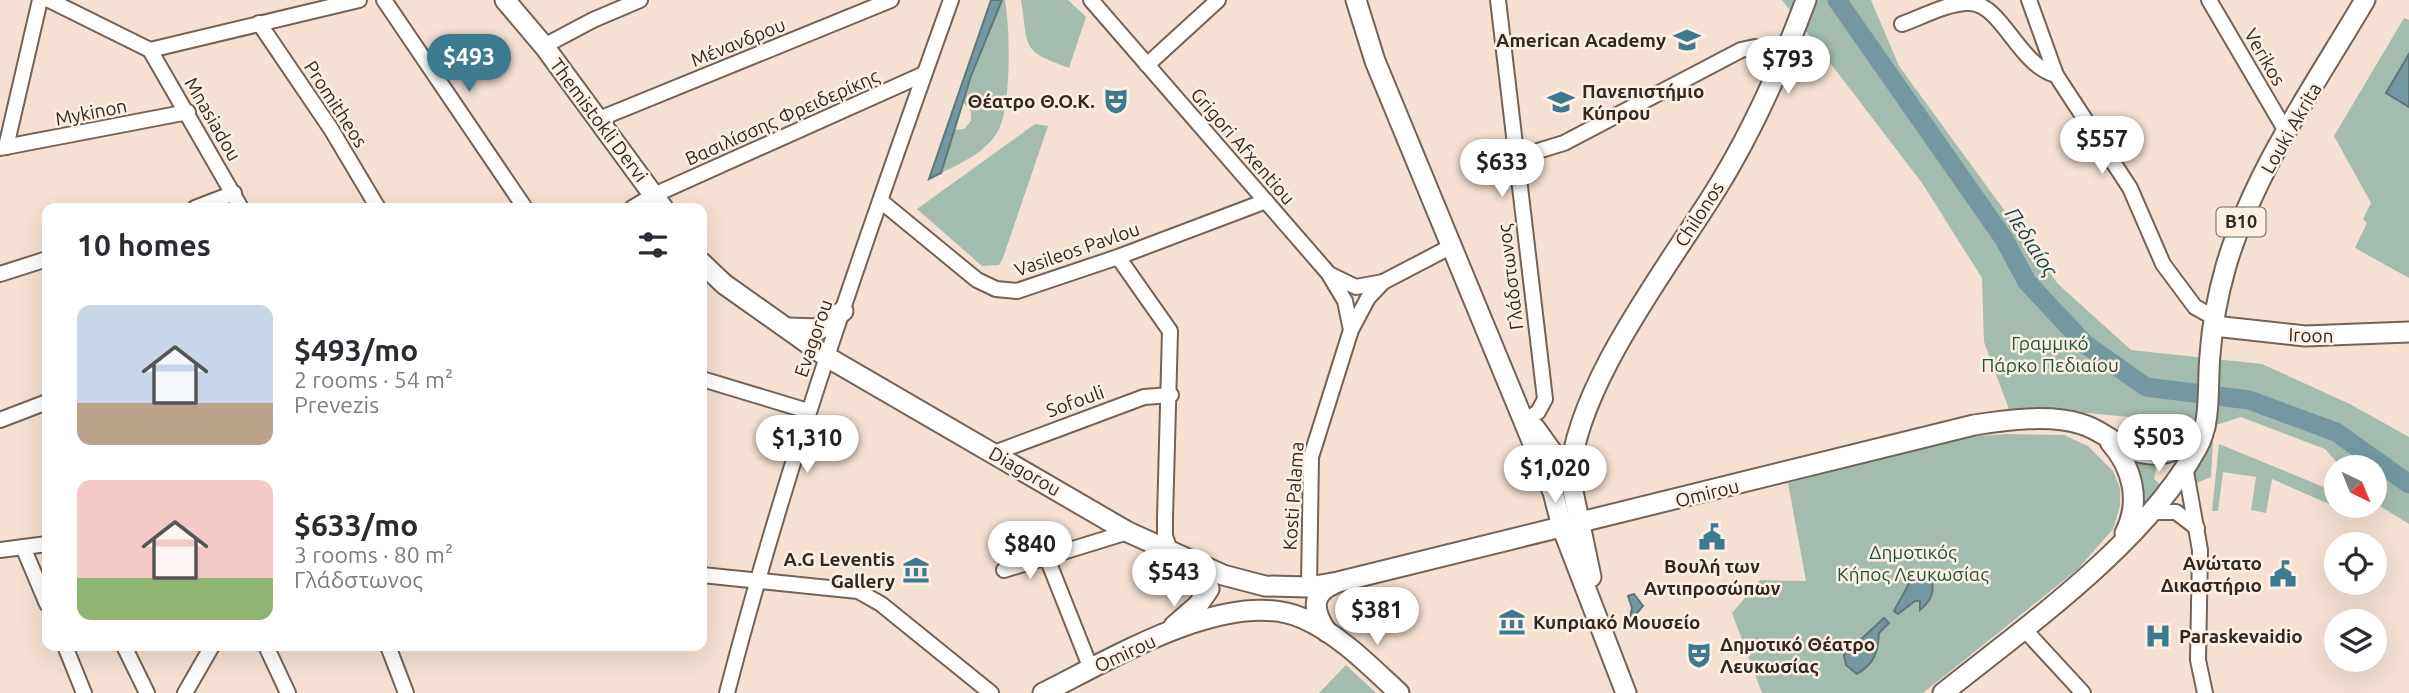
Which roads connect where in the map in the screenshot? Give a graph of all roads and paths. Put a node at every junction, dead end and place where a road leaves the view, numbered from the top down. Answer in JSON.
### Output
{"nodes":[{"id":1,"x":40,"y":0,"type":"edge"},
{"id":2,"x":49,"y":0,"type":"edge"},
{"id":3,"x":359,"y":0,"type":"edge"},
{"id":4,"x":384,"y":0,"type":"edge"},
{"id":5,"x":505,"y":0,"type":"edge"},
{"id":6,"x":640,"y":0,"type":"edge"},
{"id":7,"x":891,"y":0,"type":"edge"},
{"id":8,"x":951,"y":0,"type":"edge"},
{"id":9,"x":1091,"y":0,"type":"edge"},
{"id":10,"x":1218,"y":0,"type":"edge"},
{"id":11,"x":1356,"y":0,"type":"edge"},
{"id":12,"x":1498,"y":0,"type":"edge"},
{"id":13,"x":1806,"y":0,"type":"edge"},
{"id":14,"x":2029,"y":0,"type":"edge"},
{"id":15,"x":2209,"y":0,"type":"edge"},
{"id":16,"x":2365,"y":0,"type":"edge"},
{"id":17,"x":259,"y":23,"type":"junction"},
{"id":18,"x":1902,"y":24,"type":"dead end"},
{"id":19,"x":544,"y":46,"type":"junction"},
{"id":20,"x":150,"y":50,"type":"junction"},
{"id":21,"x":1783,"y":57,"type":"junction"},
{"id":22,"x":1147,"y":65,"type":"junction"},
{"id":23,"x":924,"y":74,"type":"junction"},
{"id":24,"x":2056,"y":75,"type":"junction"},
{"id":25,"x":188,"y":112,"type":"junction"},
{"id":26,"x":599,"y":119,"type":"junction"},
{"id":27,"x":2287,"y":133,"type":"junction"},
{"id":28,"x":3,"y":147,"type":"edge"},
{"id":29,"x":1515,"y":158,"type":"junction"},
{"id":30,"x":234,"y":193,"type":"junction"},
{"id":31,"x":1266,"y":201,"type":"junction"},
{"id":32,"x":659,"y":202,"type":"edge"},
{"id":33,"x":882,"y":202,"type":"junction"},
{"id":34,"x":208,"y":203,"type":"edge"},
{"id":35,"x":239,"y":203,"type":"edge"},
{"id":36,"x":374,"y":203,"type":"edge"},
{"id":37,"x":522,"y":203,"type":"edge"},
{"id":38,"x":1452,"y":246,"type":"junction"},
{"id":39,"x":1118,"y":257,"type":"junction"},
{"id":40,"x":42,"y":261,"type":"edge"},
{"id":41,"x":707,"y":268,"type":"edge"},
{"id":42,"x":0,"y":274,"type":"edge"},
{"id":43,"x":1329,"y":274,"type":"junction"},
{"id":44,"x":1383,"y":282,"type":"junction"},
{"id":45,"x":843,"y":311,"type":"junction"},
{"id":46,"x":2214,"y":322,"type":"junction"},
{"id":47,"x":786,"y":328,"type":"junction"},
{"id":48,"x":1351,"y":330,"type":"junction"},
{"id":49,"x":2409,"y":331,"type":"edge"},
{"id":50,"x":827,"y":357,"type":"junction"},
{"id":51,"x":1506,"y":379,"type":"junction"},
{"id":52,"x":707,"y":381,"type":"edge"},
{"id":53,"x":1171,"y":395,"type":"junction"},
{"id":54,"x":42,"y":404,"type":"edge"},
{"id":55,"x":808,"y":411,"type":"junction"},
{"id":56,"x":1529,"y":418,"type":"junction"},
{"id":57,"x":0,"y":420,"type":"edge"},
{"id":58,"x":2205,"y":426,"type":"junction"},
{"id":59,"x":1577,"y":427,"type":"junction"},
{"id":60,"x":2103,"y":435,"type":"junction"},
{"id":61,"x":994,"y":453,"type":"junction"},
{"id":62,"x":2185,"y":466,"type":"junction"},
{"id":63,"x":1564,"y":469,"type":"junction"},
{"id":64,"x":1553,"y":492,"type":"junction"},
{"id":65,"x":2149,"y":512,"type":"junction"},
{"id":66,"x":1165,"y":518,"type":"junction"},
{"id":67,"x":1571,"y":525,"type":"junction"},
{"id":68,"x":2197,"y":528,"type":"junction"},
{"id":69,"x":1133,"y":534,"type":"junction"},
{"id":70,"x":2120,"y":544,"type":"junction"},
{"id":71,"x":42,"y":545,"type":"edge"},
{"id":72,"x":23,"y":547,"type":"junction"},
{"id":73,"x":0,"y":550,"type":"edge"},
{"id":74,"x":1170,"y":550,"type":"junction"},
{"id":75,"x":1046,"y":558,"type":"junction"},
{"id":76,"x":1190,"y":561,"type":"junction"},
{"id":77,"x":1004,"y":570,"type":"dead end"},
{"id":78,"x":707,"y":576,"type":"edge"},
{"id":79,"x":755,"y":582,"type":"junction"},
{"id":80,"x":1338,"y":582,"type":"junction"},
{"id":81,"x":1309,"y":587,"type":"junction"},
{"id":82,"x":42,"y":592,"type":"edge"},
{"id":83,"x":1261,"y":609,"type":"junction"},
{"id":84,"x":2024,"y":629,"type":"junction"},
{"id":85,"x":1327,"y":633,"type":"junction"},
{"id":86,"x":1155,"y":639,"type":"junction"},
{"id":87,"x":67,"y":651,"type":"edge"},
{"id":88,"x":126,"y":651,"type":"edge"},
{"id":89,"x":209,"y":651,"type":"edge"},
{"id":90,"x":269,"y":651,"type":"edge"},
{"id":91,"x":390,"y":651,"type":"edge"},
{"id":92,"x":1091,"y":669,"type":"junction"},
{"id":93,"x":84,"y":693,"type":"edge"},
{"id":94,"x":146,"y":693,"type":"edge"},
{"id":95,"x":185,"y":693,"type":"edge"},
{"id":96,"x":288,"y":693,"type":"edge"},
{"id":97,"x":406,"y":693,"type":"edge"},
{"id":98,"x":727,"y":693,"type":"edge"},
{"id":99,"x":990,"y":693,"type":"edge"},
{"id":100,"x":1043,"y":693,"type":"edge"},
{"id":101,"x":1399,"y":693,"type":"edge"},
{"id":102,"x":1626,"y":693,"type":"edge"},
{"id":103,"x":1943,"y":693,"type":"edge"},
{"id":104,"x":2083,"y":693,"type":"edge"},
{"id":105,"x":2205,"y":693,"type":"edge"}],
"edges":[{"from":1,"to":28,"type":"street"},
{"from":2,"to":20,"type":"street"},
{"from":3,"to":17,"type":"street"},
{"from":4,"to":37,"type":"street"},
{"from":5,"to":19,"type":"main road","name":"Themistokli Dervi"},
{"from":6,"to":19,"type":"street"},
{"from":7,"to":26,"type":"street","name":"Μένανδρου"},
{"from":8,"to":23,"type":"street","name":"Evagorou"},
{"from":9,"to":22,"type":"street","name":"Grigori Afxentiou"},
{"from":10,"to":22,"type":"street"},
{"from":11,"to":38,"type":"main road"},
{"from":12,"to":29,"type":"street","name":"Γλάδστωνος"},
{"from":13,"to":21,"type":"main road","name":"Chilonos"},
{"from":14,"to":24,"type":"street"},
{"from":15,"to":27,"type":"street","name":"Verikos"},
{"from":16,"to":27,"type":"main road","name":"Louki Akrita","number":"B10"},
{"from":17,"to":20,"type":"street"},
{"from":17,"to":36,"type":"street","name":"Promitheos"},
{"from":18,"to":24,"type":"street"},
{"from":19,"to":26,"type":"main road","name":"Themistokli Dervi"},
{"from":20,"to":25,"type":"street","name":"Mnasiadou"},
{"from":21,"to":29,"type":"street"},
{"from":21,"to":59,"type":"main road","name":"Chilonos"},
{"from":22,"to":31,"type":"street","name":"Grigori Afxentiou"},
{"from":23,"to":32,"type":"street","name":"Βασιλίσσης Φρειδερίκης"},
{"from":23,"to":33,"type":"street","name":"Evagorou"},
{"from":24,"to":46,"type":"street"},
{"from":25,"to":28,"type":"street","name":"Mykinon"},
{"from":25,"to":30,"type":"street","name":"Mnasiadou"},
{"from":26,"to":32,"type":"main road","name":"Themistokli Dervi"},
{"from":27,"to":46,"type":"main road","name":"Louki Akrita","number":"B10"},
{"from":29,"to":56,"type":"street","name":"Γλάδστωνος"},
{"from":30,"to":34,"type":"street"},
{"from":30,"to":35,"type":"street","name":"Mnasiadou"},
{"from":31,"to":39,"type":"street","name":"Vasileos Pavlou"},
{"from":31,"to":43,"type":"street","name":"Grigori Afxentiou"},
{"from":33,"to":39,"type":"street","name":"Vasileos Pavlou"},
{"from":33,"to":45,"type":"street","name":"Evagorou"},
{"from":38,"to":44,"type":"street","name":"Kosti Palama"},
{"from":38,"to":51,"type":"main road"},
{"from":39,"to":53,"type":"street"},
{"from":40,"to":42,"type":"street"},
{"from":41,"to":47,"type":"main road"},
{"from":43,"to":44,"type":"street","name":"Grigori Afxentiou"},
{"from":43,"to":48,"type":"street"},
{"from":44,"to":48,"type":"street","name":"Kosti Palama"},
{"from":45,"to":47,"type":"main road"},
{"from":45,"to":50,"type":"street","name":"Evagorou"},
{"from":46,"to":49,"type":"main road","name":"Iroon"},
{"from":46,"to":58,"type":"main road","name":"Louki Akrita","number":"B10"},
{"from":47,"to":50,"type":"main road"},
{"from":48,"to":81,"type":"street","name":"Kosti Palama"},
{"from":50,"to":55,"type":"street","name":"Evagorou"},
{"from":50,"to":61,"type":"main road","name":"Diagorou"},
{"from":51,"to":56,"type":"main road"},
{"from":51,"to":64,"type":"main road"},
{"from":52,"to":55,"type":"street"},
{"from":53,"to":61,"type":"street","name":"Sofouli"},
{"from":53,"to":66,"type":"street"},
{"from":54,"to":57,"type":"street"},
{"from":55,"to":79,"type":"street","name":"Evagorou"},
{"from":56,"to":59,"type":"main road"},
{"from":56,"to":63,"type":"main road"},
{"from":58,"to":60,"type":"main road","name":"Omirou"},
{"from":58,"to":62,"type":"main road"},
{"from":59,"to":63,"type":"main road","name":"Chilonos"},
{"from":60,"to":67,"type":"main road","name":"Omirou"},
{"from":60,"to":70,"type":"main road"},
{"from":61,"to":69,"type":"main road","name":"Diagorou"},
{"from":62,"to":65,"type":"main road"},
{"from":62,"to":68,"type":"street"},
{"from":63,"to":64,"type":"main road","name":"Chilonos"},
{"from":63,"to":67,"type":"main road"},
{"from":64,"to":67,"type":"main road"},
{"from":65,"to":68,"type":"street"},
{"from":65,"to":70,"type":"main road"},
{"from":66,"to":69,"type":"street"},
{"from":66,"to":74,"type":"street"},
{"from":67,"to":80,"type":"main road","name":"Omirou"},
{"from":67,"to":102,"type":"main road"},
{"from":68,"to":105,"type":"street"},
{"from":69,"to":74,"type":"main road","name":"Diagorou"},
{"from":69,"to":75,"type":"street"},
{"from":70,"to":84,"type":"main road"},
{"from":71,"to":72,"type":"street"},
{"from":72,"to":73,"type":"street"},
{"from":72,"to":82,"type":"street"},
{"from":74,"to":76,"type":"main road","name":"Diagorou"},
{"from":75,"to":77,"type":"street"},
{"from":75,"to":92,"type":"street"},
{"from":76,"to":81,"type":"main road","name":"Diagorou"},
{"from":76,"to":86,"type":"main road"},
{"from":78,"to":79,"type":"street"},
{"from":79,"to":98,"type":"street","name":"Evagorou"},
{"from":79,"to":99,"type":"street"},
{"from":80,"to":81,"type":"main road","name":"Omirou"},
{"from":80,"to":85,"type":"main road"},
{"from":81,"to":83,"type":"main road"},
{"from":83,"to":85,"type":"main road"},
{"from":83,"to":86,"type":"main road","name":"Omirou"},
{"from":84,"to":103,"type":"main road"},
{"from":84,"to":104,"type":"street"},
{"from":85,"to":101,"type":"main road"},
{"from":86,"to":92,"type":"main road","name":"Omirou"},
{"from":87,"to":93,"type":"street"},
{"from":88,"to":94,"type":"street"},
{"from":89,"to":95,"type":"street"},
{"from":90,"to":96,"type":"street"},
{"from":91,"to":97,"type":"street"},
{"from":92,"to":100,"type":"main road","name":"Omirou"}]}
